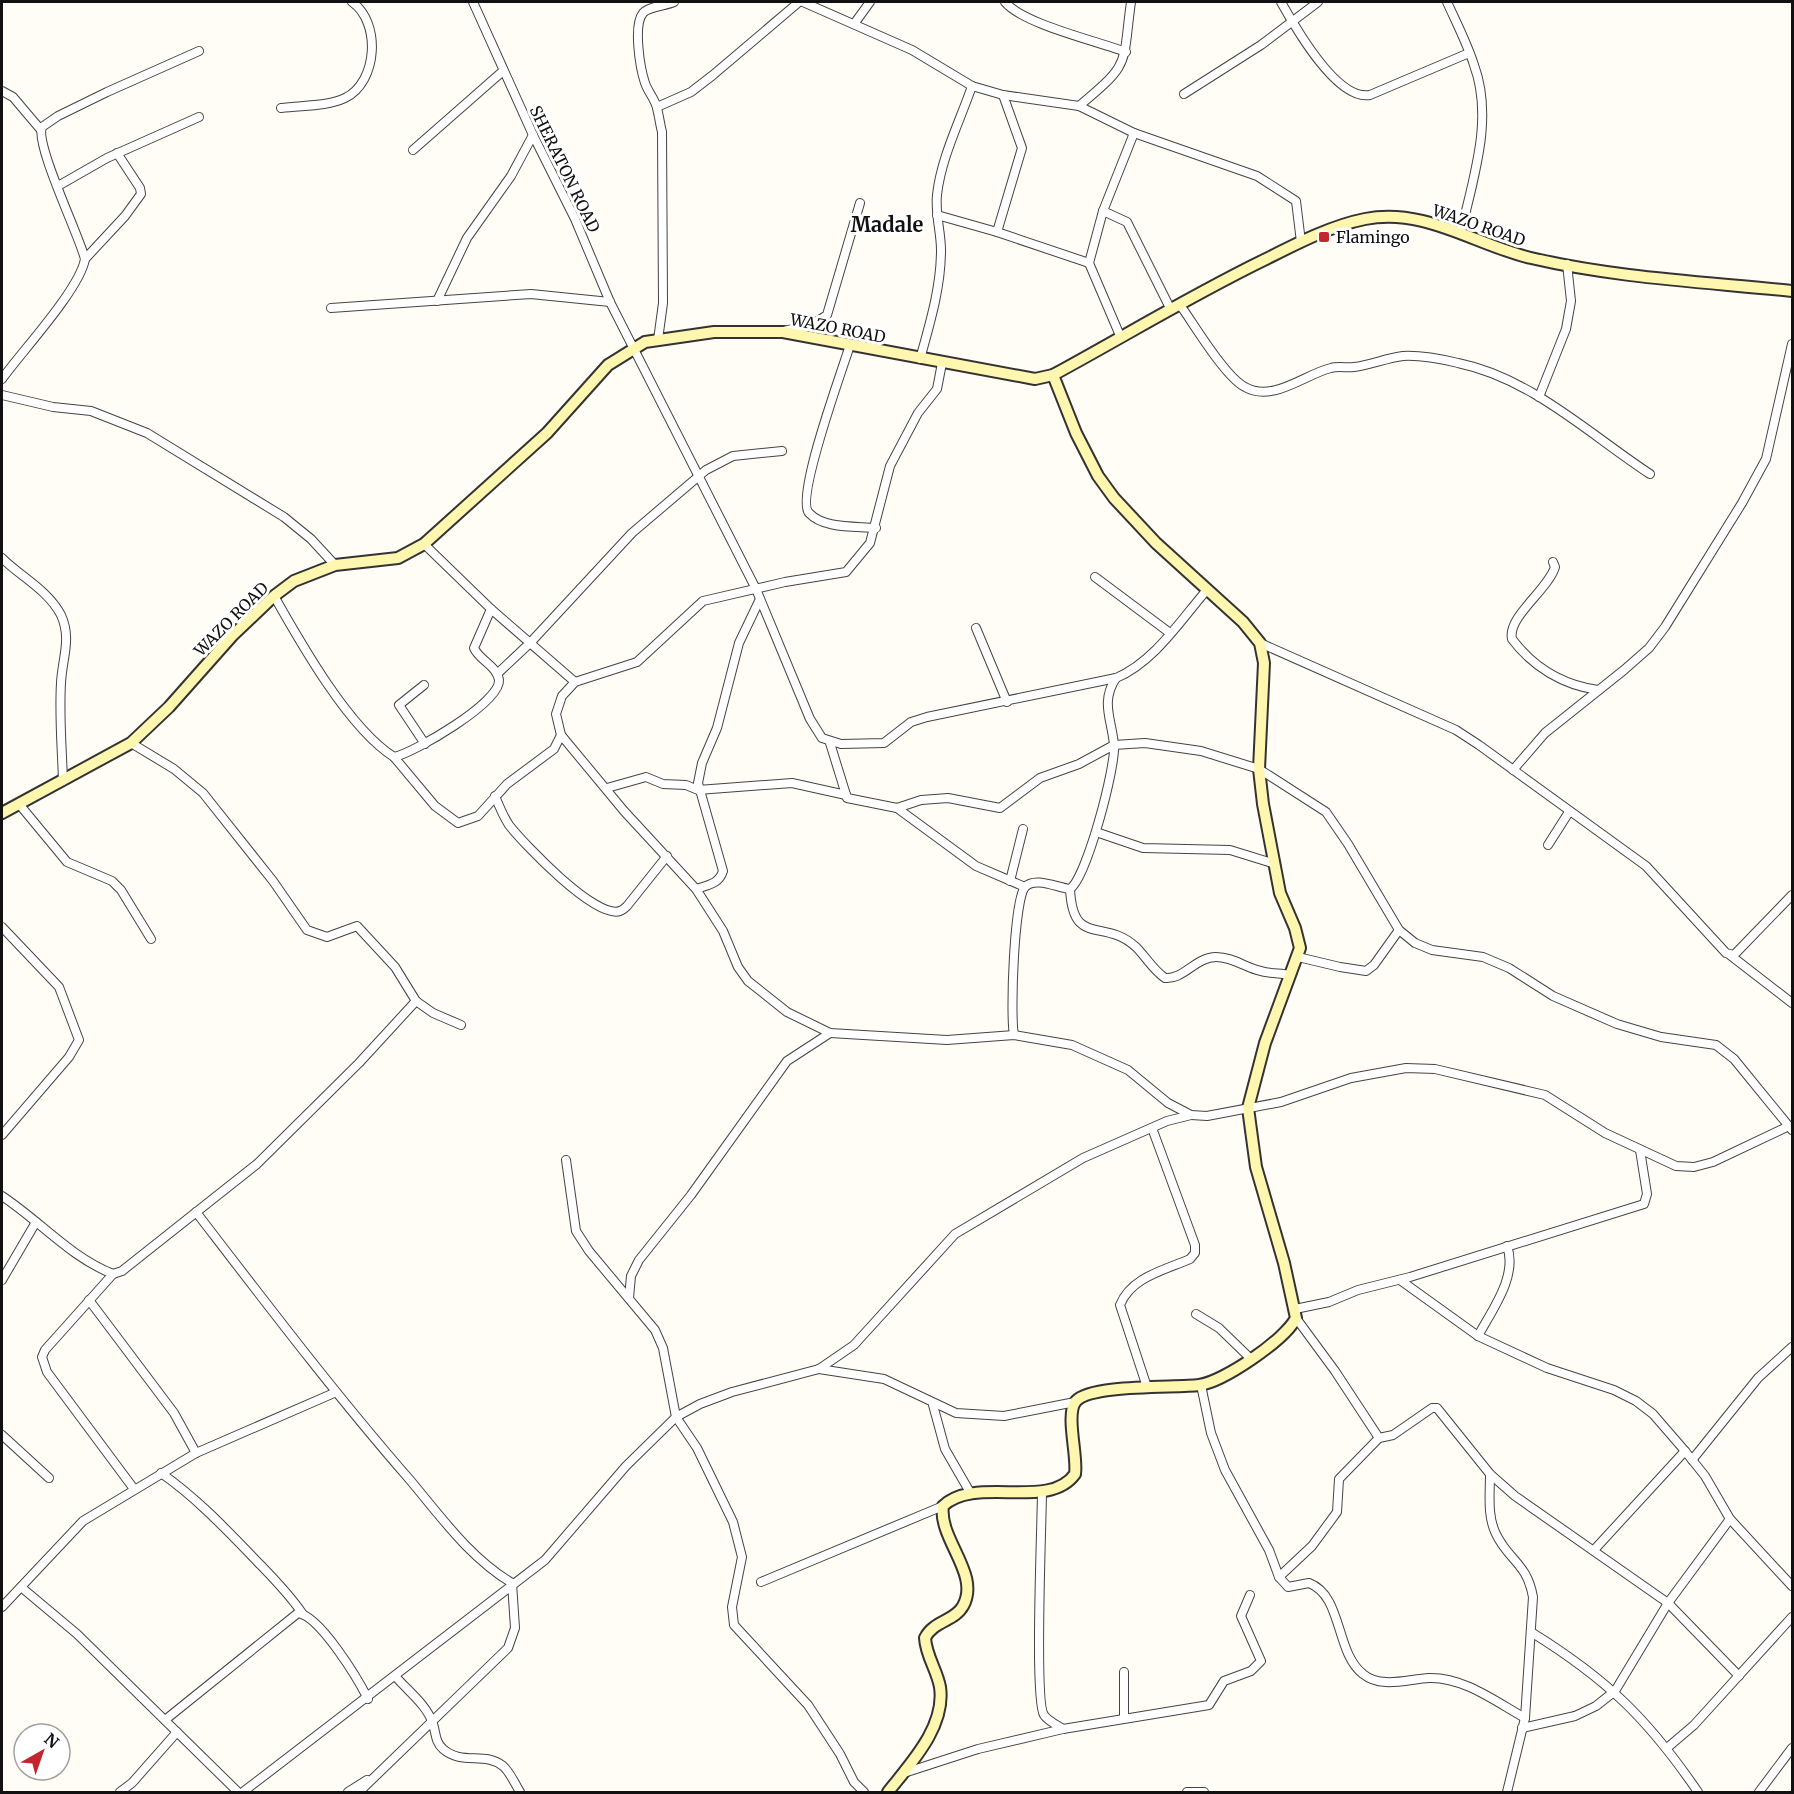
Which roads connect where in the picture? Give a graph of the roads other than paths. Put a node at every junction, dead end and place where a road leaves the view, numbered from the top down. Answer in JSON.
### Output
{"nodes":[{"id":1,"x":352,"y":2,"type":"edge"},
{"id":2,"x":472,"y":2,"type":"edge"},
{"id":3,"x":674,"y":2,"type":"edge"},
{"id":4,"x":801,"y":2,"type":"edge"},
{"id":5,"x":870,"y":2,"type":"edge"},
{"id":6,"x":1005,"y":2,"type":"edge"},
{"id":7,"x":1131,"y":2,"type":"edge"},
{"id":8,"x":1281,"y":2,"type":"edge"},
{"id":9,"x":1318,"y":2,"type":"edge"},
{"id":10,"x":1447,"y":2,"type":"edge"},
{"id":11,"x":1294,"y":22,"type":"junction"},
{"id":12,"x":854,"y":24,"type":"junction"},
{"id":13,"x":199,"y":51,"type":"dead end"},
{"id":14,"x":1126,"y":52,"type":"junction"},
{"id":15,"x":1469,"y":53,"type":"junction"},
{"id":16,"x":504,"y":71,"type":"junction"},
{"id":17,"x":972,"y":86,"type":"junction"},
{"id":18,"x":2,"y":91,"type":"edge"},
{"id":19,"x":1184,"y":94,"type":"dead end"},
{"id":20,"x":1003,"y":95,"type":"junction"},
{"id":21,"x":1079,"y":106,"type":"junction"},
{"id":22,"x":657,"y":107,"type":"junction"},
{"id":23,"x":281,"y":108,"type":"dead end"},
{"id":24,"x":199,"y":117,"type":"dead end"},
{"id":25,"x":41,"y":130,"type":"junction"},
{"id":26,"x":1134,"y":133,"type":"junction"},
{"id":27,"x":533,"y":135,"type":"junction"},
{"id":28,"x":413,"y":150,"type":"dead end"},
{"id":29,"x":117,"y":153,"type":"junction"},
{"id":30,"x":58,"y":186,"type":"junction"},
{"id":31,"x":860,"y":204,"type":"dead end"},
{"id":32,"x":1103,"y":211,"type":"junction"},
{"id":33,"x":937,"y":215,"type":"junction"},
{"id":34,"x":997,"y":232,"type":"junction"},
{"id":35,"x":1461,"y":232,"type":"junction"},
{"id":36,"x":1301,"y":242,"type":"junction"},
{"id":37,"x":85,"y":259,"type":"junction"},
{"id":38,"x":1089,"y":263,"type":"junction"},
{"id":39,"x":1567,"y":264,"type":"junction"},
{"id":40,"x":1792,"y":291,"type":"edge"},
{"id":41,"x":437,"y":301,"type":"junction"},
{"id":42,"x":610,"y":302,"type":"junction"},
{"id":43,"x":1176,"y":307,"type":"junction"},
{"id":44,"x":331,"y":308,"type":"dead end"},
{"id":45,"x":783,"y":332,"type":"junction"},
{"id":46,"x":1121,"y":338,"type":"junction"},
{"id":47,"x":658,"y":340,"type":"junction"},
{"id":48,"x":1792,"y":344,"type":"edge"},
{"id":49,"x":850,"y":345,"type":"junction"},
{"id":50,"x":633,"y":349,"type":"junction"},
{"id":51,"x":920,"y":359,"type":"junction"},
{"id":52,"x":942,"y":363,"type":"junction"},
{"id":53,"x":1053,"y":375,"type":"junction"},
{"id":54,"x":2,"y":379,"type":"edge"},
{"id":55,"x":2,"y":395,"type":"edge"},
{"id":56,"x":1539,"y":396,"type":"junction"},
{"id":57,"x":782,"y":451,"type":"dead end"},
{"id":58,"x":1650,"y":474,"type":"dead end"},
{"id":59,"x":698,"y":477,"type":"junction"},
{"id":60,"x":876,"y":528,"type":"junction"},
{"id":61,"x":423,"y":544,"type":"junction"},
{"id":62,"x":2,"y":558,"type":"edge"},
{"id":63,"x":1553,"y":562,"type":"dead end"},
{"id":64,"x":335,"y":565,"type":"junction"},
{"id":65,"x":1095,"y":577,"type":"dead end"},
{"id":66,"x":756,"y":589,"type":"junction"},
{"id":67,"x":1206,"y":591,"type":"junction"},
{"id":68,"x":274,"y":596,"type":"junction"},
{"id":69,"x":760,"y":599,"type":"junction"},
{"id":70,"x":491,"y":609,"type":"junction"},
{"id":71,"x":976,"y":628,"type":"dead end"},
{"id":72,"x":1170,"y":633,"type":"junction"},
{"id":73,"x":530,"y":643,"type":"junction"},
{"id":74,"x":1260,"y":643,"type":"junction"},
{"id":75,"x":497,"y":674,"type":"junction"},
{"id":76,"x":1116,"y":678,"type":"junction"},
{"id":77,"x":575,"y":682,"type":"junction"},
{"id":78,"x":424,"y":685,"type":"dead end"},
{"id":79,"x":1598,"y":690,"type":"junction"},
{"id":80,"x":1006,"y":702,"type":"junction"},
{"id":81,"x":561,"y":735,"type":"junction"},
{"id":82,"x":131,"y":743,"type":"junction"},
{"id":83,"x":830,"y":743,"type":"junction"},
{"id":84,"x":425,"y":744,"type":"junction"},
{"id":85,"x":1114,"y":745,"type":"junction"},
{"id":86,"x":572,"y":748,"type":"junction"},
{"id":87,"x":554,"y":749,"type":"junction"},
{"id":88,"x":394,"y":757,"type":"junction"},
{"id":89,"x":1259,"y":769,"type":"junction"},
{"id":90,"x":1513,"y":770,"type":"junction"},
{"id":91,"x":63,"y":781,"type":"junction"},
{"id":92,"x":698,"y":786,"type":"junction"},
{"id":93,"x":607,"y":788,"type":"junction"},
{"id":94,"x":846,"y":795,"type":"junction"},
{"id":95,"x":495,"y":796,"type":"junction"},
{"id":96,"x":19,"y":804,"type":"junction"},
{"id":97,"x":897,"y":808,"type":"junction"},
{"id":98,"x":1569,"y":812,"type":"junction"},
{"id":99,"x":2,"y":813,"type":"edge"},
{"id":100,"x":1023,"y":829,"type":"dead end"},
{"id":101,"x":1096,"y":832,"type":"junction"},
{"id":102,"x":1548,"y":845,"type":"dead end"},
{"id":103,"x":667,"y":856,"type":"junction"},
{"id":104,"x":1272,"y":863,"type":"junction"},
{"id":105,"x":1010,"y":881,"type":"junction"},
{"id":106,"x":1025,"y":887,"type":"junction"},
{"id":107,"x":696,"y":889,"type":"junction"},
{"id":108,"x":1070,"y":889,"type":"junction"},
{"id":109,"x":1792,"y":895,"type":"edge"},
{"id":110,"x":2,"y":927,"type":"edge"},
{"id":111,"x":1399,"y":930,"type":"junction"},
{"id":112,"x":151,"y":939,"type":"dead end"},
{"id":113,"x":1730,"y":955,"type":"junction"},
{"id":114,"x":1298,"y":957,"type":"junction"},
{"id":115,"x":1290,"y":975,"type":"junction"},
{"id":116,"x":416,"y":1001,"type":"junction"},
{"id":117,"x":1792,"y":1003,"type":"edge"},
{"id":118,"x":461,"y":1025,"type":"dead end"},
{"id":119,"x":830,"y":1033,"type":"junction"},
{"id":120,"x":1014,"y":1035,"type":"junction"},
{"id":121,"x":1248,"y":1108,"type":"junction"},
{"id":122,"x":1191,"y":1115,"type":"junction"},
{"id":123,"x":1152,"y":1128,"type":"junction"},
{"id":124,"x":1791,"y":1128,"type":"edge"},
{"id":125,"x":2,"y":1135,"type":"edge"},
{"id":126,"x":1640,"y":1150,"type":"junction"},
{"id":127,"x":566,"y":1160,"type":"dead end"},
{"id":128,"x":2,"y":1196,"type":"edge"},
{"id":129,"x":196,"y":1212,"type":"junction"},
{"id":130,"x":36,"y":1222,"type":"junction"},
{"id":131,"x":1507,"y":1246,"type":"junction"},
{"id":132,"x":113,"y":1275,"type":"junction"},
{"id":133,"x":2,"y":1280,"type":"edge"},
{"id":134,"x":1400,"y":1280,"type":"junction"},
{"id":135,"x":629,"y":1298,"type":"junction"},
{"id":136,"x":89,"y":1300,"type":"junction"},
{"id":137,"x":1196,"y":1314,"type":"dead end"},
{"id":138,"x":1295,"y":1314,"type":"junction"},
{"id":139,"x":1478,"y":1336,"type":"junction"},
{"id":140,"x":1792,"y":1347,"type":"edge"},
{"id":141,"x":1251,"y":1359,"type":"junction"},
{"id":142,"x":819,"y":1368,"type":"junction"},
{"id":143,"x":1201,"y":1385,"type":"junction"},
{"id":144,"x":1147,"y":1387,"type":"junction"},
{"id":145,"x":334,"y":1393,"type":"junction"},
{"id":146,"x":1075,"y":1402,"type":"junction"},
{"id":147,"x":933,"y":1405,"type":"junction"},
{"id":148,"x":676,"y":1417,"type":"junction"},
{"id":149,"x":2,"y":1435,"type":"edge"},
{"id":150,"x":1379,"y":1438,"type":"junction"},
{"id":151,"x":1685,"y":1451,"type":"junction"},
{"id":152,"x":196,"y":1453,"type":"junction"},
{"id":153,"x":1692,"y":1460,"type":"junction"},
{"id":154,"x":161,"y":1473,"type":"junction"},
{"id":155,"x":1490,"y":1474,"type":"junction"},
{"id":156,"x":49,"y":1478,"type":"dead end"},
{"id":157,"x":134,"y":1489,"type":"junction"},
{"id":158,"x":1042,"y":1491,"type":"junction"},
{"id":159,"x":971,"y":1494,"type":"junction"},
{"id":160,"x":943,"y":1506,"type":"junction"},
{"id":161,"x":1731,"y":1519,"type":"junction"},
{"id":162,"x":1594,"y":1550,"type":"junction"},
{"id":163,"x":1280,"y":1577,"type":"junction"},
{"id":164,"x":761,"y":1582,"type":"dead end"},
{"id":165,"x":512,"y":1583,"type":"junction"},
{"id":166,"x":1792,"y":1586,"type":"edge"},
{"id":167,"x":21,"y":1587,"type":"junction"},
{"id":168,"x":1250,"y":1595,"type":"dead end"},
{"id":169,"x":1668,"y":1603,"type":"junction"},
{"id":170,"x":2,"y":1607,"type":"edge"},
{"id":171,"x":302,"y":1613,"type":"junction"},
{"id":172,"x":1792,"y":1617,"type":"edge"},
{"id":173,"x":1531,"y":1632,"type":"junction"},
{"id":174,"x":1124,"y":1671,"type":"dead end"},
{"id":175,"x":1739,"y":1676,"type":"junction"},
{"id":176,"x":396,"y":1677,"type":"junction"},
{"id":177,"x":1616,"y":1691,"type":"junction"},
{"id":178,"x":368,"y":1699,"type":"junction"},
{"id":179,"x":1124,"y":1718,"type":"junction"},
{"id":180,"x":1525,"y":1718,"type":"junction"},
{"id":181,"x":165,"y":1720,"type":"junction"},
{"id":182,"x":433,"y":1723,"type":"junction"},
{"id":183,"x":1522,"y":1728,"type":"junction"},
{"id":184,"x":1063,"y":1729,"type":"junction"},
{"id":185,"x":177,"y":1732,"type":"junction"},
{"id":186,"x":1667,"y":1748,"type":"junction"},
{"id":187,"x":1792,"y":1748,"type":"edge"},
{"id":188,"x":383,"y":1770,"type":"junction"},
{"id":189,"x":907,"y":1772,"type":"junction"},
{"id":190,"x":120,"y":1792,"type":"edge"},
{"id":191,"x":237,"y":1792,"type":"edge"},
{"id":192,"x":243,"y":1792,"type":"edge"},
{"id":193,"x":348,"y":1792,"type":"edge"},
{"id":194,"x":359,"y":1792,"type":"edge"},
{"id":195,"x":520,"y":1792,"type":"edge"},
{"id":196,"x":864,"y":1792,"type":"edge"},
{"id":197,"x":888,"y":1792,"type":"edge"},
{"id":198,"x":1187,"y":1792,"type":"edge"},
{"id":199,"x":1204,"y":1792,"type":"edge"},
{"id":200,"x":1508,"y":1792,"type":"edge"},
{"id":201,"x":1698,"y":1792,"type":"edge"},
{"id":202,"x":1759,"y":1792,"type":"edge"}],
"edges":[{"from":1,"to":23,"type":"street"},
{"from":2,"to":16,"type":"street","name":"SHERATON ROAD"},
{"from":3,"to":22,"type":"street"},
{"from":4,"to":12,"type":"street"},
{"from":4,"to":22,"type":"street"},
{"from":5,"to":12,"type":"street"},
{"from":6,"to":14,"type":"street"},
{"from":7,"to":14,"type":"street"},
{"from":8,"to":11,"type":"street"},
{"from":9,"to":11,"type":"street"},
{"from":10,"to":15,"type":"street"},
{"from":11,"to":15,"type":"street"},
{"from":11,"to":19,"type":"street"},
{"from":12,"to":17,"type":"street"},
{"from":13,"to":25,"type":"street"},
{"from":14,"to":21,"type":"street"},
{"from":15,"to":35,"type":"street"},
{"from":16,"to":27,"type":"street","name":"SHERATON ROAD"},
{"from":16,"to":28,"type":"street"},
{"from":17,"to":20,"type":"street"},
{"from":17,"to":33,"type":"street"},
{"from":18,"to":25,"type":"street"},
{"from":20,"to":21,"type":"street"},
{"from":20,"to":34,"type":"street"},
{"from":21,"to":26,"type":"street"},
{"from":22,"to":47,"type":"street"},
{"from":24,"to":29,"type":"street"},
{"from":25,"to":30,"type":"street"},
{"from":26,"to":32,"type":"street"},
{"from":26,"to":36,"type":"street"},
{"from":27,"to":41,"type":"street"},
{"from":27,"to":42,"type":"street","name":"SHERATON ROAD"},
{"from":29,"to":30,"type":"street"},
{"from":29,"to":37,"type":"street"},
{"from":30,"to":37,"type":"street"},
{"from":31,"to":45,"type":"street"},
{"from":32,"to":38,"type":"street"},
{"from":32,"to":43,"type":"street"},
{"from":33,"to":34,"type":"street"},
{"from":33,"to":51,"type":"street"},
{"from":34,"to":38,"type":"street"},
{"from":35,"to":36,"type":"main road","name":"WAZO ROAD"},
{"from":35,"to":39,"type":"main road","name":"WAZO ROAD"},
{"from":36,"to":43,"type":"main road","name":"WAZO ROAD"},
{"from":37,"to":54,"type":"street"},
{"from":38,"to":46,"type":"street"},
{"from":39,"to":40,"type":"main road","name":"WAZO ROAD"},
{"from":39,"to":56,"type":"street"},
{"from":41,"to":42,"type":"street"},
{"from":41,"to":44,"type":"street"},
{"from":42,"to":50,"type":"street","name":"SHERATON ROAD"},
{"from":43,"to":46,"type":"main road","name":"WAZO ROAD"},
{"from":43,"to":56,"type":"street"},
{"from":45,"to":47,"type":"main road","name":"WAZO ROAD"},
{"from":45,"to":49,"type":"main road","name":"WAZO ROAD"},
{"from":46,"to":53,"type":"main road","name":"WAZO ROAD"},
{"from":47,"to":50,"type":"main road","name":"WAZO ROAD"},
{"from":48,"to":79,"type":"street"},
{"from":49,"to":51,"type":"main road","name":"WAZO ROAD"},
{"from":49,"to":60,"type":"street"},
{"from":50,"to":59,"type":"street","name":"SHERATON ROAD"},
{"from":50,"to":61,"type":"main road","name":"WAZO ROAD"},
{"from":51,"to":52,"type":"main road","name":"WAZO ROAD"},
{"from":52,"to":53,"type":"main road","name":"WAZO ROAD"},
{"from":52,"to":60,"type":"street"},
{"from":53,"to":67,"type":"main road"},
{"from":55,"to":64,"type":"street"},
{"from":56,"to":58,"type":"street"},
{"from":57,"to":59,"type":"street"},
{"from":59,"to":66,"type":"street","name":"SHERATON ROAD"},
{"from":59,"to":73,"type":"street"},
{"from":60,"to":66,"type":"street"},
{"from":61,"to":64,"type":"main road","name":"WAZO ROAD"},
{"from":61,"to":70,"type":"street"},
{"from":62,"to":91,"type":"street"},
{"from":63,"to":79,"type":"street"},
{"from":64,"to":68,"type":"main road","name":"WAZO ROAD"},
{"from":65,"to":72,"type":"street"},
{"from":66,"to":69,"type":"street","name":"SHERATON ROAD"},
{"from":66,"to":77,"type":"street"},
{"from":67,"to":72,"type":"street"},
{"from":67,"to":74,"type":"main road"},
{"from":68,"to":82,"type":"main road","name":"WAZO ROAD"},
{"from":68,"to":88,"type":"street"},
{"from":69,"to":83,"type":"street","name":"SHERATON ROAD"},
{"from":69,"to":92,"type":"street"},
{"from":70,"to":73,"type":"street"},
{"from":70,"to":75,"type":"street"},
{"from":71,"to":80,"type":"street"},
{"from":72,"to":76,"type":"street"},
{"from":73,"to":75,"type":"street"},
{"from":73,"to":77,"type":"street"},
{"from":74,"to":89,"type":"main road"},
{"from":74,"to":90,"type":"street"},
{"from":75,"to":84,"type":"street"},
{"from":76,"to":80,"type":"street"},
{"from":76,"to":85,"type":"street"},
{"from":77,"to":81,"type":"street"},
{"from":78,"to":84,"type":"street"},
{"from":79,"to":90,"type":"street"},
{"from":80,"to":83,"type":"street"},
{"from":81,"to":86,"type":"street"},
{"from":81,"to":87,"type":"street"},
{"from":82,"to":91,"type":"main road","name":"WAZO ROAD"},
{"from":82,"to":116,"type":"street"},
{"from":83,"to":94,"type":"street"},
{"from":84,"to":88,"type":"street"},
{"from":85,"to":89,"type":"street"},
{"from":85,"to":97,"type":"street"},
{"from":85,"to":101,"type":"street"},
{"from":86,"to":87,"type":"street"},
{"from":86,"to":93,"type":"street"},
{"from":87,"to":95,"type":"street"},
{"from":88,"to":95,"type":"street"},
{"from":89,"to":104,"type":"main road"},
{"from":89,"to":111,"type":"street"},
{"from":90,"to":98,"type":"street"},
{"from":91,"to":96,"type":"main road","name":"WAZO ROAD"},
{"from":92,"to":93,"type":"street"},
{"from":92,"to":94,"type":"street"},
{"from":92,"to":107,"type":"street"},
{"from":93,"to":103,"type":"street"},
{"from":94,"to":97,"type":"street"},
{"from":95,"to":103,"type":"street"},
{"from":96,"to":99,"type":"main road","name":"WAZO ROAD"},
{"from":96,"to":112,"type":"street"},
{"from":97,"to":105,"type":"street"},
{"from":98,"to":102,"type":"street"},
{"from":98,"to":113,"type":"street"},
{"from":100,"to":105,"type":"street"},
{"from":101,"to":104,"type":"street"},
{"from":101,"to":108,"type":"street"},
{"from":103,"to":107,"type":"street"},
{"from":104,"to":114,"type":"main road"},
{"from":105,"to":106,"type":"street"},
{"from":106,"to":108,"type":"street"},
{"from":106,"to":120,"type":"street"},
{"from":107,"to":119,"type":"street"},
{"from":108,"to":115,"type":"street"},
{"from":109,"to":113,"type":"street"},
{"from":110,"to":125,"type":"street"},
{"from":111,"to":114,"type":"street"},
{"from":111,"to":124,"type":"street"},
{"from":113,"to":117,"type":"street"},
{"from":114,"to":115,"type":"main road"},
{"from":115,"to":121,"type":"main road"},
{"from":116,"to":118,"type":"street"},
{"from":116,"to":129,"type":"street"},
{"from":119,"to":120,"type":"street"},
{"from":119,"to":135,"type":"street"},
{"from":120,"to":122,"type":"street"},
{"from":121,"to":122,"type":"street"},
{"from":121,"to":126,"type":"street"},
{"from":121,"to":138,"type":"main road"},
{"from":122,"to":123,"type":"street"},
{"from":123,"to":142,"type":"street"},
{"from":123,"to":144,"type":"street"},
{"from":124,"to":126,"type":"street"},
{"from":126,"to":131,"type":"street"},
{"from":127,"to":135,"type":"street"},
{"from":128,"to":130,"type":"street"},
{"from":129,"to":132,"type":"street"},
{"from":129,"to":145,"type":"street"},
{"from":130,"to":132,"type":"street"},
{"from":130,"to":133,"type":"street"},
{"from":131,"to":134,"type":"street"},
{"from":131,"to":139,"type":"street"},
{"from":132,"to":136,"type":"street"},
{"from":134,"to":138,"type":"street"},
{"from":134,"to":139,"type":"street"},
{"from":135,"to":148,"type":"street"},
{"from":136,"to":152,"type":"street"},
{"from":136,"to":157,"type":"street"},
{"from":137,"to":141,"type":"street"},
{"from":138,"to":141,"type":"main road"},
{"from":138,"to":150,"type":"street"},
{"from":139,"to":151,"type":"street"},
{"from":140,"to":153,"type":"street"},
{"from":141,"to":143,"type":"main road"},
{"from":142,"to":147,"type":"street"},
{"from":142,"to":148,"type":"street"},
{"from":143,"to":144,"type":"main road"},
{"from":143,"to":163,"type":"street"},
{"from":144,"to":146,"type":"main road"},
{"from":145,"to":152,"type":"street"},
{"from":145,"to":165,"type":"street"},
{"from":146,"to":147,"type":"street"},
{"from":146,"to":158,"type":"main road"},
{"from":147,"to":159,"type":"street"},
{"from":148,"to":165,"type":"street"},
{"from":148,"to":196,"type":"street"},
{"from":149,"to":156,"type":"street"},
{"from":150,"to":155,"type":"street"},
{"from":150,"to":163,"type":"street"},
{"from":151,"to":153,"type":"street"},
{"from":151,"to":162,"type":"street"},
{"from":152,"to":154,"type":"street"},
{"from":153,"to":161,"type":"street"},
{"from":154,"to":157,"type":"street"},
{"from":154,"to":171,"type":"street"},
{"from":155,"to":162,"type":"street"},
{"from":155,"to":173,"type":"street"},
{"from":157,"to":167,"type":"street"},
{"from":158,"to":159,"type":"main road"},
{"from":158,"to":184,"type":"street"},
{"from":159,"to":160,"type":"main road"},
{"from":160,"to":164,"type":"street"},
{"from":160,"to":189,"type":"main road"},
{"from":161,"to":166,"type":"street"},
{"from":161,"to":169,"type":"street"},
{"from":162,"to":169,"type":"street"},
{"from":163,"to":180,"type":"street"},
{"from":165,"to":176,"type":"street"},
{"from":165,"to":182,"type":"street"},
{"from":167,"to":170,"type":"street"},
{"from":167,"to":181,"type":"street"},
{"from":168,"to":179,"type":"street"},
{"from":169,"to":175,"type":"street"},
{"from":169,"to":177,"type":"street"},
{"from":171,"to":178,"type":"street"},
{"from":171,"to":181,"type":"street"},
{"from":172,"to":175,"type":"street"},
{"from":173,"to":177,"type":"street"},
{"from":173,"to":180,"type":"street"},
{"from":174,"to":179,"type":"street"},
{"from":175,"to":186,"type":"street"},
{"from":176,"to":178,"type":"street"},
{"from":176,"to":182,"type":"street"},
{"from":177,"to":183,"type":"street"},
{"from":177,"to":186,"type":"street"},
{"from":178,"to":192,"type":"street"},
{"from":179,"to":184,"type":"street"},
{"from":180,"to":183,"type":"street"},
{"from":181,"to":185,"type":"street"},
{"from":182,"to":188,"type":"street"},
{"from":182,"to":195,"type":"street"},
{"from":183,"to":200,"type":"street"},
{"from":184,"to":189,"type":"street"},
{"from":185,"to":190,"type":"street"},
{"from":185,"to":191,"type":"street"},
{"from":186,"to":201,"type":"street"},
{"from":187,"to":202,"type":"street"},
{"from":188,"to":193,"type":"street"},
{"from":188,"to":194,"type":"street"},
{"from":189,"to":197,"type":"main road"},
{"from":198,"to":199,"type":"street"}]}
